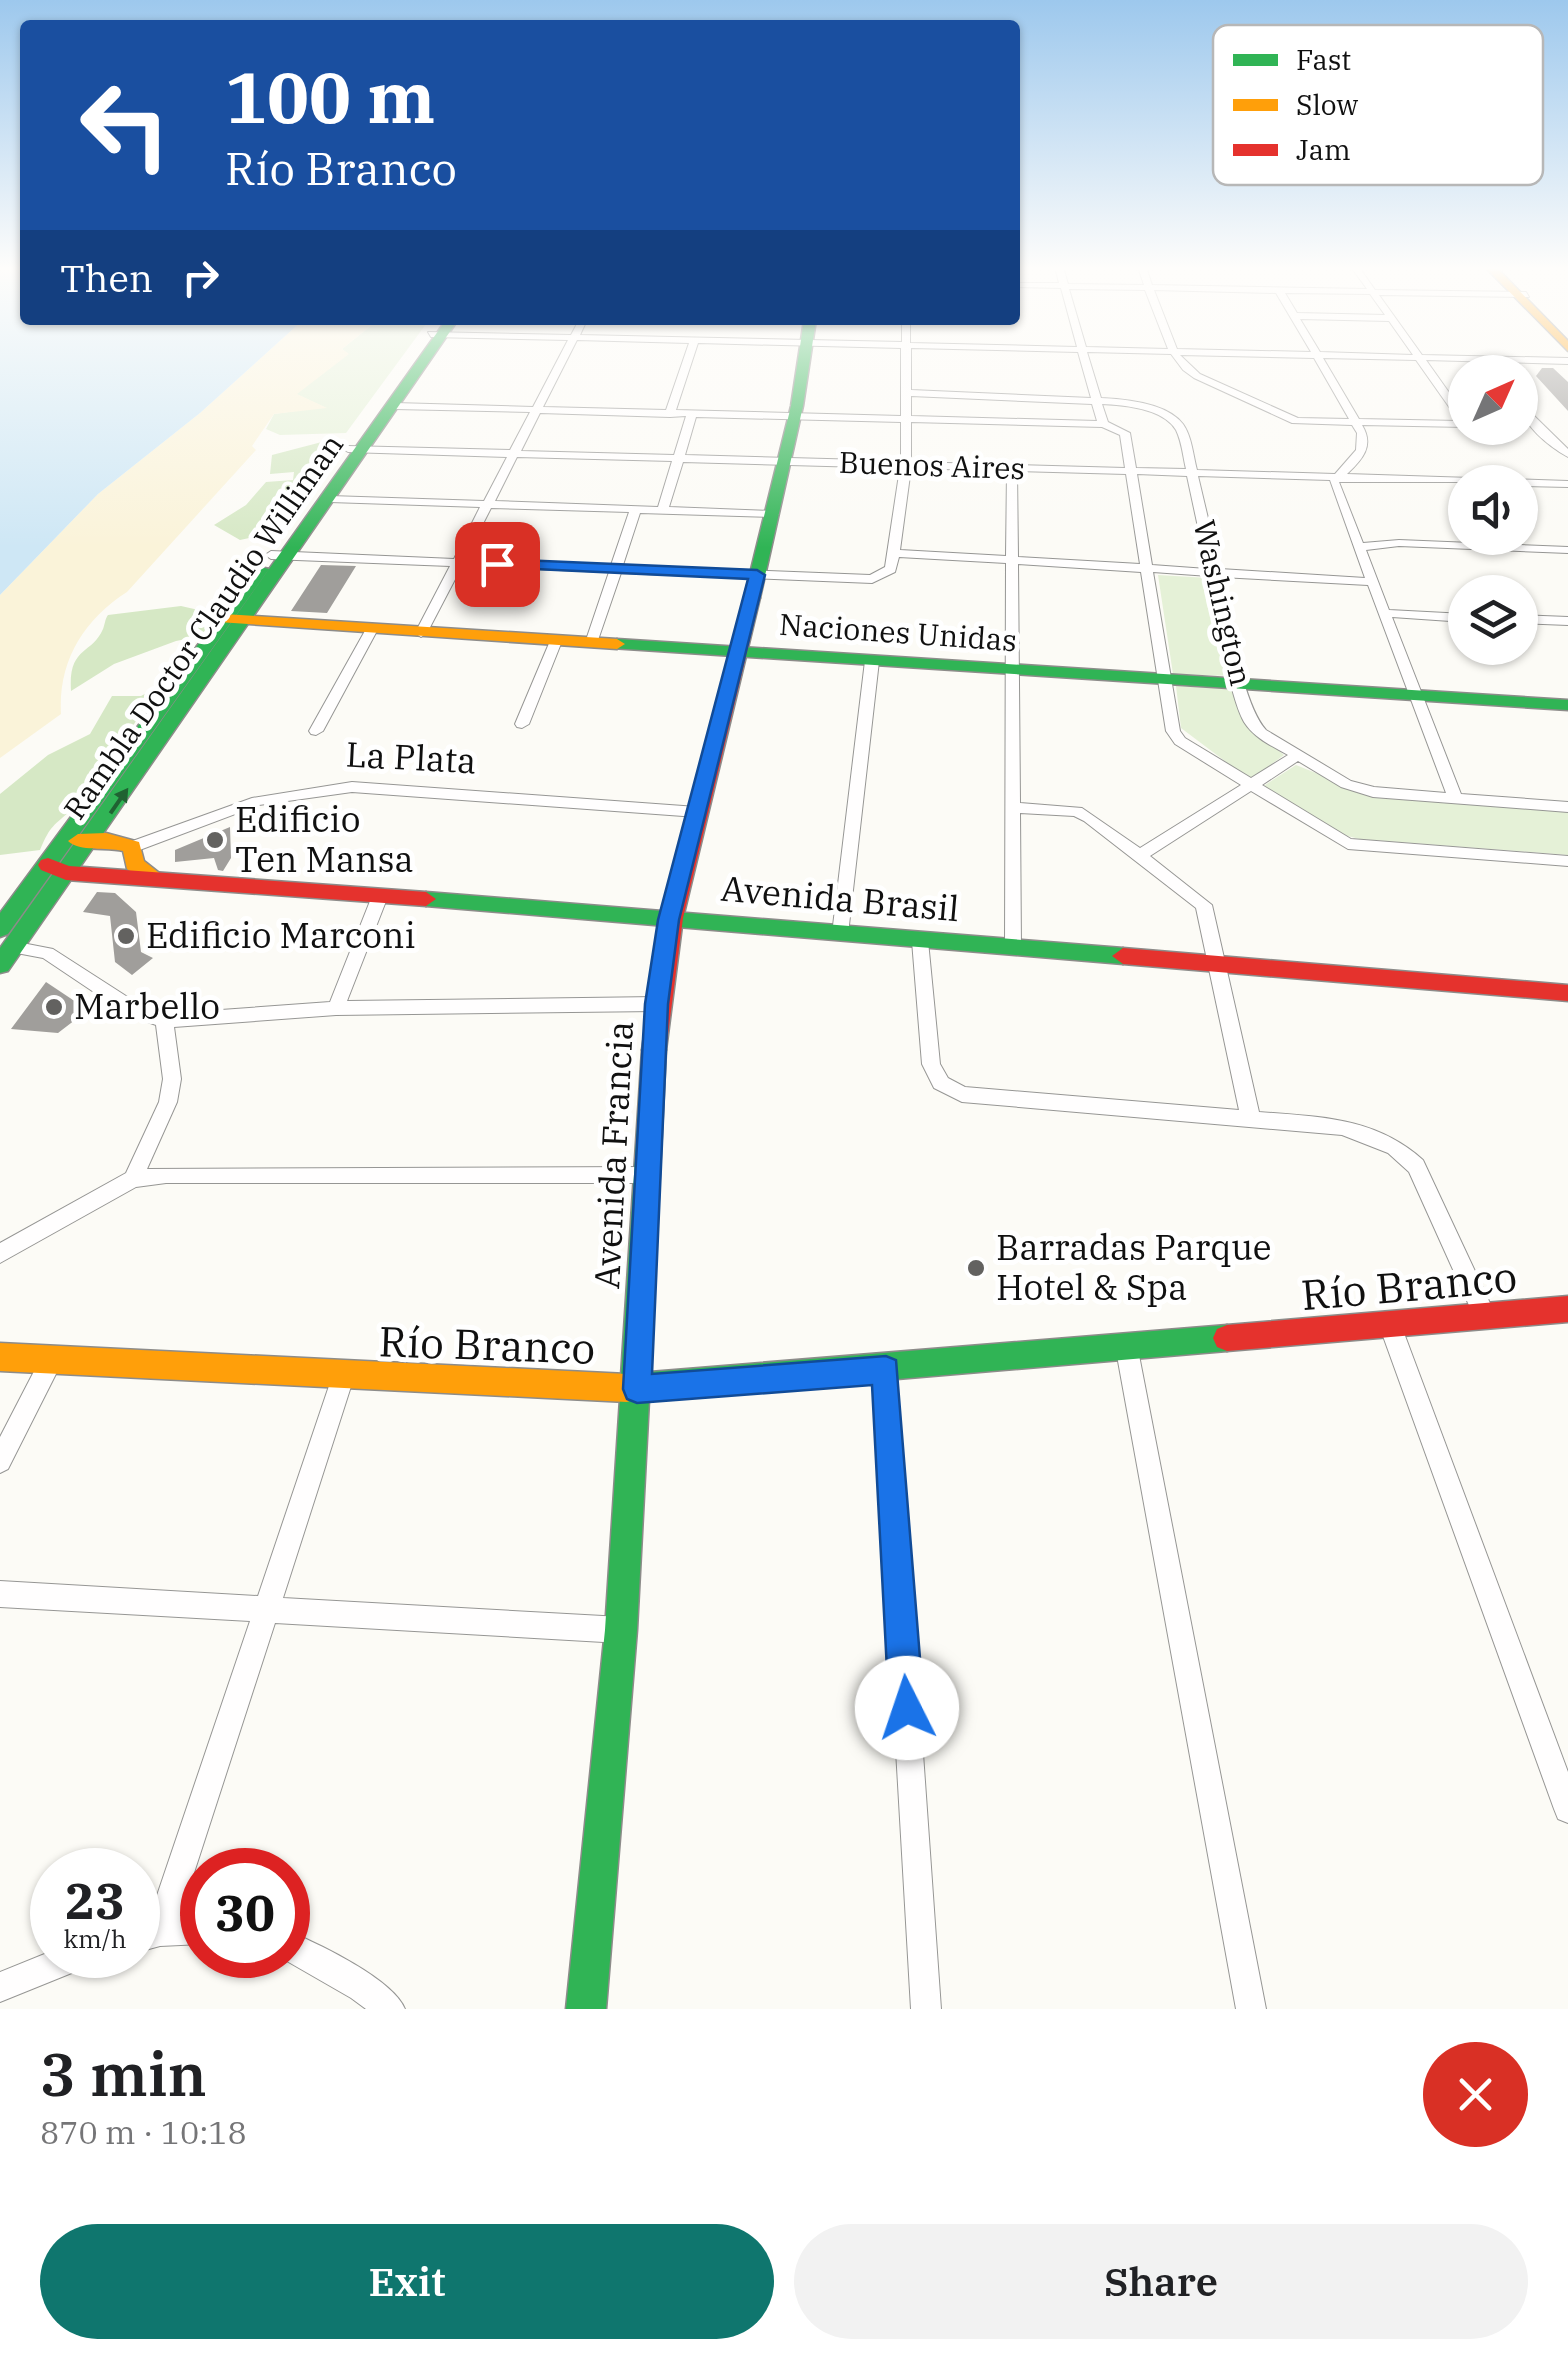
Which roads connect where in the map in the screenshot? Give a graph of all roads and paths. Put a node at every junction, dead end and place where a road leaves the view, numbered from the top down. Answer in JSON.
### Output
{"nodes":[{"id":1,"x":418,"y":361,"type":"edge"},
{"id":2,"x":421,"y":361,"type":"edge"},
{"id":3,"x":562,"y":361,"type":"edge"},
{"id":4,"x":687,"y":361,"type":"edge"},
{"id":5,"x":803,"y":361,"type":"edge"},
{"id":6,"x":906,"y":361,"type":"edge"},
{"id":7,"x":1085,"y":361,"type":"edge"},
{"id":8,"x":1180,"y":361,"type":"edge"},
{"id":9,"x":1320,"y":361,"type":"edge"},
{"id":10,"x":1421,"y":361,"type":"edge"},
{"id":11,"x":906,"y":394,"type":"junction"},
{"id":12,"x":1448,"y":399,"type":"edge"},
{"id":13,"x":1096,"y":401,"type":"junction"},
{"id":14,"x":395,"y":406,"type":"junction"},
{"id":15,"x":536,"y":410,"type":"junction"},
{"id":16,"x":670,"y":414,"type":"junction"},
{"id":17,"x":692,"y":414,"type":"junction"},
{"id":18,"x":794,"y":417,"type":"junction"},
{"id":19,"x":906,"y":421,"type":"junction"},
{"id":20,"x":1356,"y":422,"type":"junction"},
{"id":21,"x":1448,"y":423,"type":"edge"},
{"id":22,"x":1103,"y":424,"type":"junction"},
{"id":23,"x":1538,"y":428,"type":"edge"},
{"id":24,"x":356,"y":450,"type":"junction"},
{"id":25,"x":514,"y":454,"type":"junction"},
{"id":26,"x":1568,"y":454,"type":"edge"},
{"id":27,"x":679,"y":459,"type":"junction"},
{"id":28,"x":786,"y":462,"type":"junction"},
{"id":29,"x":906,"y":465,"type":"junction"},
{"id":30,"x":1012,"y":468,"type":"junction"},
{"id":31,"x":1134,"y":472,"type":"junction"},
{"id":32,"x":1192,"y":473,"type":"junction"},
{"id":33,"x":1335,"y":477,"type":"junction"},
{"id":34,"x":1448,"y":480,"type":"edge"},
{"id":35,"x":1538,"y":483,"type":"edge"},
{"id":36,"x":1568,"y":484,"type":"edge"},
{"id":37,"x":330,"y":499,"type":"junction"},
{"id":38,"x":488,"y":504,"type":"junction"},
{"id":39,"x":636,"y":509,"type":"junction"},
{"id":40,"x":663,"y":510,"type":"junction"},
{"id":41,"x":773,"y":514,"type":"junction"},
{"id":42,"x":1359,"y":547,"type":"junction"},
{"id":43,"x":1568,"y":550,"type":"edge"},
{"id":44,"x":894,"y":553,"type":"junction"},
{"id":45,"x":281,"y":555,"type":"junction"},
{"id":46,"x":1012,"y":560,"type":"junction"},
{"id":47,"x":458,"y":562,"type":"junction"},
{"id":48,"x":1148,"y":568,"type":"junction"},
{"id":49,"x":616,"y":569,"type":"junction"},
{"id":50,"x":1216,"y":572,"type":"junction"},
{"id":51,"x":757,"y":575,"type":"junction"},
{"id":52,"x":1370,"y":582,"type":"junction"},
{"id":53,"x":1384,"y":612,"type":"junction"},
{"id":54,"x":1448,"y":617,"type":"edge"},
{"id":55,"x":235,"y":620,"type":"junction"},
{"id":56,"x":1538,"y":620,"type":"edge"},
{"id":57,"x":1568,"y":621,"type":"edge"},
{"id":58,"x":372,"y":630,"type":"junction"},
{"id":59,"x":421,"y":632,"type":"junction"},
{"id":60,"x":556,"y":641,"type":"junction"},
{"id":61,"x":591,"y":643,"type":"junction"},
{"id":62,"x":737,"y":652,"type":"junction"},
{"id":63,"x":872,"y":661,"type":"junction"},
{"id":64,"x":1012,"y":670,"type":"junction"},
{"id":65,"x":1166,"y":680,"type":"junction"},
{"id":66,"x":1239,"y":684,"type":"junction"},
{"id":67,"x":1417,"y":696,"type":"junction"},
{"id":68,"x":1568,"y":705,"type":"edge"},
{"id":69,"x":522,"y":724,"type":"dead end"},
{"id":70,"x":316,"y":731,"type":"dead end"},
{"id":71,"x":1295,"y":758,"type":"junction"},
{"id":72,"x":1249,"y":786,"type":"junction"},
{"id":73,"x":1456,"y":800,"type":"junction"},
{"id":74,"x":1568,"y":807,"type":"edge"},
{"id":75,"x":1012,"y":808,"type":"junction"},
{"id":76,"x":697,"y":812,"type":"junction"},
{"id":77,"x":92,"y":839,"type":"junction"},
{"id":78,"x":63,"y":844,"type":"junction"},
{"id":79,"x":132,"y":853,"type":"junction"},
{"id":80,"x":1139,"y":856,"type":"junction"},
{"id":81,"x":1568,"y":861,"type":"edge"},
{"id":82,"x":57,"y":869,"type":"junction"},
{"id":83,"x":107,"y":875,"type":"junction"},
{"id":84,"x":153,"y":876,"type":"junction"},
{"id":85,"x":380,"y":896,"type":"junction"},
{"id":86,"x":668,"y":920,"type":"junction"},
{"id":87,"x":840,"y":934,"type":"junction"},
{"id":88,"x":920,"y":941,"type":"junction"},
{"id":89,"x":4,"y":947,"type":"edge"},
{"id":90,"x":1012,"y":948,"type":"junction"},
{"id":91,"x":1217,"y":965,"type":"junction"},
{"id":92,"x":1568,"y":993,"type":"edge"},
{"id":93,"x":656,"y":1004,"type":"junction"},
{"id":94,"x":336,"y":1008,"type":"junction"},
{"id":95,"x":164,"y":1021,"type":"junction"},
{"id":96,"x":1251,"y":1120,"type":"junction"},
{"id":97,"x":648,"y":1175,"type":"junction"},
{"id":98,"x":133,"y":1179,"type":"junction"},
{"id":99,"x":0,"y":1254,"type":"edge"},
{"id":100,"x":1568,"y":1309,"type":"edge"},
{"id":101,"x":1485,"y":1316,"type":"junction"},
{"id":102,"x":1390,"y":1324,"type":"junction"},
{"id":103,"x":1127,"y":1350,"type":"junction"},
{"id":104,"x":0,"y":1357,"type":"edge"},
{"id":105,"x":52,"y":1360,"type":"junction"},
{"id":106,"x":886,"y":1370,"type":"junction"},
{"id":107,"x":342,"y":1377,"type":"junction"},
{"id":108,"x":637,"y":1389,"type":"junction"},
{"id":109,"x":0,"y":1461,"type":"edge"},
{"id":110,"x":0,"y":1594,"type":"edge"},
{"id":111,"x":268,"y":1611,"type":"junction"},
{"id":112,"x":621,"y":1630,"type":"junction"},
{"id":113,"x":1567,"y":1802,"type":"edge"},
{"id":114,"x":160,"y":1902,"type":"edge"},
{"id":115,"x":310,"y":1958,"type":"edge"},
{"id":116,"x":30,"y":1975,"type":"edge"},
{"id":117,"x":0,"y":1987,"type":"edge"},
{"id":118,"x":390,"y":2009,"type":"edge"},
{"id":119,"x":586,"y":2009,"type":"edge"},
{"id":120,"x":926,"y":2009,"type":"edge"},
{"id":121,"x":1251,"y":2009,"type":"edge"}],
"edges":[{"from":1,"to":24,"type":"street","name":"Rambla Doctor Claudio Williman"},
{"from":2,"to":14,"type":"street","name":"Rambla Doctor Claudio Williman"},
{"from":3,"to":15,"type":"street"},
{"from":4,"to":16,"type":"street"},
{"from":5,"to":18,"type":"street","name":"Avenida Francia"},
{"from":6,"to":11,"type":"street"},
{"from":7,"to":13,"type":"street"},
{"from":8,"to":20,"type":"street"},
{"from":9,"to":20,"type":"street"},
{"from":10,"to":12,"type":"street"},
{"from":11,"to":13,"type":"street","name":"Washington"},
{"from":11,"to":19,"type":"street"},
{"from":13,"to":22,"type":"street"},
{"from":13,"to":32,"type":"street","name":"Washington"},
{"from":14,"to":15,"type":"street"},
{"from":14,"to":24,"type":"street","name":"Rambla Doctor Claudio Williman"},
{"from":15,"to":16,"type":"street"},
{"from":15,"to":25,"type":"street"},
{"from":16,"to":17,"type":"street"},
{"from":17,"to":18,"type":"street"},
{"from":17,"to":27,"type":"street"},
{"from":18,"to":19,"type":"street"},
{"from":18,"to":28,"type":"street","name":"Avenida Francia"},
{"from":19,"to":22,"type":"street"},
{"from":19,"to":29,"type":"street"},
{"from":20,"to":21,"type":"street"},
{"from":20,"to":33,"type":"street"},
{"from":22,"to":31,"type":"street"},
{"from":23,"to":26,"type":"street"},
{"from":24,"to":25,"type":"street","name":"Buenos Aires"},
{"from":24,"to":37,"type":"street","name":"Rambla Doctor Claudio Williman"},
{"from":24,"to":45,"type":"street","name":"Rambla Doctor Claudio Williman"},
{"from":25,"to":27,"type":"street","name":"Buenos Aires"},
{"from":25,"to":38,"type":"street"},
{"from":27,"to":28,"type":"street","name":"Buenos Aires"},
{"from":27,"to":40,"type":"street"},
{"from":28,"to":29,"type":"street","name":"Buenos Aires"},
{"from":28,"to":41,"type":"street","name":"Avenida Francia"},
{"from":29,"to":30,"type":"street","name":"Buenos Aires"},
{"from":29,"to":44,"type":"street"},
{"from":30,"to":31,"type":"street","name":"Buenos Aires"},
{"from":30,"to":46,"type":"street"},
{"from":31,"to":32,"type":"street","name":"Buenos Aires"},
{"from":31,"to":48,"type":"street"},
{"from":32,"to":33,"type":"street","name":"Buenos Aires"},
{"from":32,"to":50,"type":"street","name":"Washington"},
{"from":33,"to":34,"type":"street","name":"Buenos Aires"},
{"from":33,"to":42,"type":"street"},
{"from":35,"to":36,"type":"street","name":"Buenos Aires"},
{"from":37,"to":38,"type":"street"},
{"from":37,"to":45,"type":"street","name":"Rambla Doctor Claudio Williman"},
{"from":38,"to":39,"type":"street"},
{"from":38,"to":47,"type":"street"},
{"from":39,"to":40,"type":"street"},
{"from":39,"to":49,"type":"street"},
{"from":40,"to":41,"type":"street"},
{"from":41,"to":51,"type":"street","name":"Avenida Francia"},
{"from":42,"to":43,"type":"street"},
{"from":42,"to":52,"type":"street"},
{"from":44,"to":46,"type":"street"},
{"from":44,"to":51,"type":"street"},
{"from":45,"to":47,"type":"street"},
{"from":45,"to":55,"type":"street","name":"Rambla Doctor Claudio Williman"},
{"from":46,"to":48,"type":"street"},
{"from":46,"to":64,"type":"street"},
{"from":47,"to":49,"type":"street"},
{"from":47,"to":59,"type":"street"},
{"from":48,"to":50,"type":"street"},
{"from":48,"to":65,"type":"street"},
{"from":49,"to":51,"type":"street"},
{"from":49,"to":61,"type":"street"},
{"from":50,"to":52,"type":"street"},
{"from":50,"to":66,"type":"street","name":"Washington"},
{"from":51,"to":62,"type":"street","name":"Avenida Francia"},
{"from":52,"to":53,"type":"street"},
{"from":53,"to":54,"type":"street"},
{"from":53,"to":67,"type":"street"},
{"from":55,"to":58,"type":"street","name":"Naciones Unidas"},
{"from":77,"to":55,"type":"street","name":"Rambla Doctor Claudio Williman","one_way":true},
{"from":55,"to":78,"type":"street","name":"Rambla Doctor Claudio Williman"},
{"from":56,"to":57,"type":"street"},
{"from":58,"to":59,"type":"street","name":"Naciones Unidas"},
{"from":58,"to":70,"type":"street"},
{"from":59,"to":60,"type":"street","name":"Naciones Unidas"},
{"from":60,"to":61,"type":"street","name":"Naciones Unidas"},
{"from":60,"to":69,"type":"street"},
{"from":61,"to":62,"type":"street","name":"Naciones Unidas"},
{"from":62,"to":63,"type":"street","name":"Naciones Unidas"},
{"from":62,"to":76,"type":"street","name":"Avenida Francia"},
{"from":63,"to":64,"type":"street","name":"Naciones Unidas"},
{"from":63,"to":87,"type":"street"},
{"from":64,"to":65,"type":"street","name":"Naciones Unidas"},
{"from":64,"to":75,"type":"street"},
{"from":65,"to":66,"type":"street","name":"Naciones Unidas"},
{"from":65,"to":72,"type":"street"},
{"from":66,"to":67,"type":"street","name":"Naciones Unidas"},
{"from":66,"to":71,"type":"street","name":"Washington"},
{"from":67,"to":68,"type":"street","name":"Naciones Unidas"},
{"from":67,"to":73,"type":"street"},
{"from":71,"to":72,"type":"street"},
{"from":71,"to":73,"type":"street","name":"Washington"},
{"from":72,"to":80,"type":"street"},
{"from":72,"to":81,"type":"street"},
{"from":73,"to":74,"type":"street","name":"Washington"},
{"from":75,"to":80,"type":"street"},
{"from":75,"to":90,"type":"street"},
{"from":76,"to":79,"type":"street","name":"La Plata"},
{"from":76,"to":86,"type":"street","name":"Avenida Francia"},
{"from":77,"to":78,"type":"street"},
{"from":77,"to":79,"type":"street"},
{"from":77,"to":82,"type":"street","name":"Rambla Doctor Claudio Williman"},
{"from":78,"to":82,"type":"street","name":"Rambla Doctor Claudio Williman"},
{"from":79,"to":83,"type":"street"},
{"from":79,"to":84,"type":"street"},
{"from":80,"to":91,"type":"street"},
{"from":82,"to":83,"type":"street","name":"Avenida Brasil"},
{"from":82,"to":89,"type":"street","name":"Rambla Doctor Claudio Williman"},
{"from":83,"to":84,"type":"street","name":"Avenida Brasil"},
{"from":84,"to":85,"type":"street","name":"Avenida Brasil"},
{"from":85,"to":86,"type":"street","name":"Avenida Brasil"},
{"from":85,"to":94,"type":"street"},
{"from":86,"to":87,"type":"street","name":"Avenida Brasil"},
{"from":86,"to":93,"type":"street","name":"Avenida Francia"},
{"from":87,"to":88,"type":"street","name":"Avenida Brasil"},
{"from":88,"to":90,"type":"street","name":"Avenida Brasil"},
{"from":88,"to":96,"type":"street"},
{"from":89,"to":95,"type":"street"},
{"from":90,"to":91,"type":"street","name":"Avenida Brasil"},
{"from":91,"to":92,"type":"street","name":"Avenida Brasil"},
{"from":91,"to":96,"type":"street"},
{"from":93,"to":94,"type":"street"},
{"from":93,"to":97,"type":"street","name":"Avenida Francia"},
{"from":94,"to":95,"type":"street"},
{"from":95,"to":98,"type":"street"},
{"from":96,"to":101,"type":"street"},
{"from":97,"to":98,"type":"street"},
{"from":97,"to":108,"type":"street","name":"Avenida Francia"},
{"from":98,"to":99,"type":"street"},
{"from":100,"to":101,"type":"street","name":"Río Branco"},
{"from":101,"to":102,"type":"street","name":"Río Branco"},
{"from":102,"to":103,"type":"street","name":"Río Branco"},
{"from":102,"to":113,"type":"street"},
{"from":103,"to":106,"type":"street","name":"Río Branco"},
{"from":103,"to":121,"type":"street"},
{"from":104,"to":105,"type":"street","name":"Río Branco"},
{"from":105,"to":107,"type":"street","name":"Río Branco"},
{"from":105,"to":109,"type":"street"},
{"from":106,"to":108,"type":"street","name":"Río Branco"},
{"from":106,"to":120,"type":"street"},
{"from":107,"to":108,"type":"street","name":"Río Branco"},
{"from":107,"to":111,"type":"street"},
{"from":108,"to":112,"type":"street","name":"Avenida Francia"},
{"from":110,"to":111,"type":"street"},
{"from":111,"to":112,"type":"street"},
{"from":111,"to":114,"type":"street"},
{"from":112,"to":119,"type":"street","name":"Avenida Francia"},
{"from":115,"to":118,"type":"street"},
{"from":116,"to":117,"type":"street"}]}
